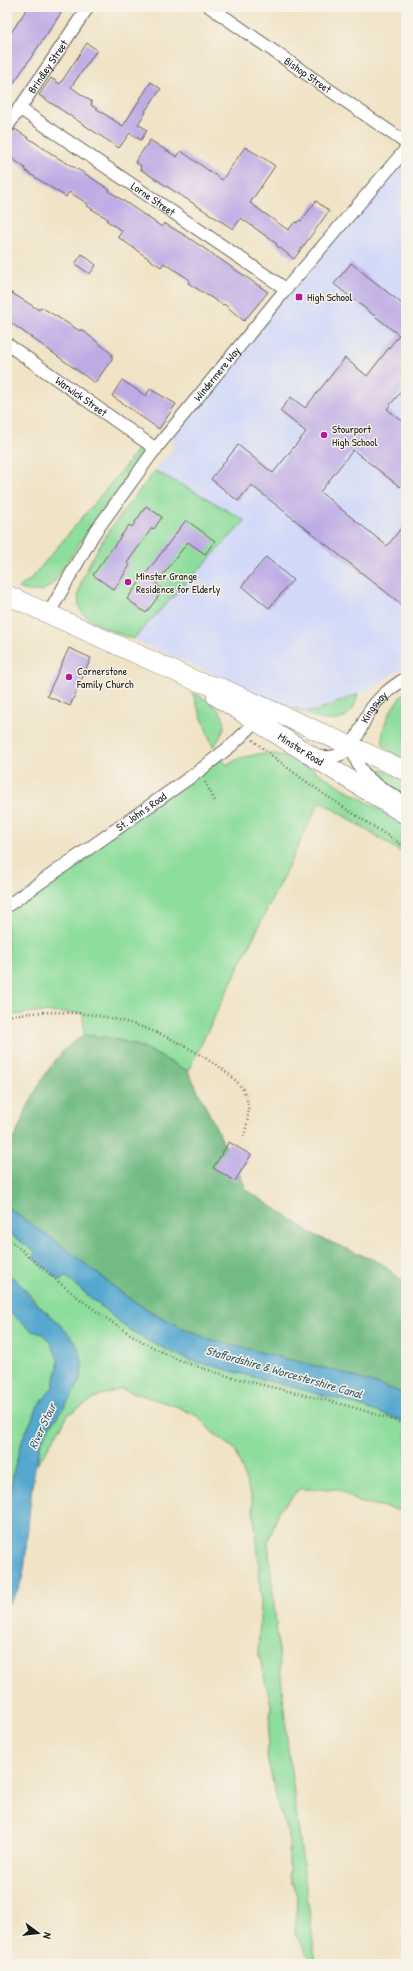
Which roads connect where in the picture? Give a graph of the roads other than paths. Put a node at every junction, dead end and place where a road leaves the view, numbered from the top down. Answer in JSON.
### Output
{"nodes":[{"id":1,"x":88,"y":7,"type":"edge"},
{"id":2,"x":210,"y":7,"type":"edge"},
{"id":3,"x":19,"y":108,"type":"junction"},
{"id":4,"x":7,"y":127,"type":"edge"},
{"id":5,"x":406,"y":143,"type":"edge"},
{"id":6,"x":406,"y":149,"type":"edge"},
{"id":7,"x":286,"y":289,"type":"junction"},
{"id":8,"x":7,"y":344,"type":"edge"},
{"id":9,"x":156,"y":448,"type":"junction"},
{"id":10,"x":7,"y":595,"type":"edge"},
{"id":11,"x":48,"y":615,"type":"junction"},
{"id":12,"x":406,"y":678,"type":"edge"},
{"id":13,"x":257,"y":722,"type":"junction"},
{"id":14,"x":353,"y":747,"type":"junction"},
{"id":15,"x":314,"y":757,"type":"junction"},
{"id":16,"x":406,"y":771,"type":"edge"},
{"id":17,"x":406,"y":803,"type":"edge"},
{"id":18,"x":406,"y":815,"type":"edge"},
{"id":19,"x":7,"y":906,"type":"edge"}],
"edges":[{"from":1,"to":3,"type":"street","name":"Brindley Street"},
{"from":2,"to":5,"type":"street","name":"Bishop Street"},
{"from":3,"to":4,"type":"street","name":"Brindley Street"},
{"from":3,"to":7,"type":"street","name":"Lorne Street"},
{"from":6,"to":7,"type":"street","name":"Windermere Way"},
{"from":7,"to":9,"type":"street","name":"Windermere Way"},
{"from":8,"to":9,"type":"street","name":"Warwick Street"},
{"from":9,"to":11,"type":"street","name":"Windermere Way"},
{"from":10,"to":11,"type":"main road","name":"Minster Road"},
{"from":11,"to":13,"type":"main road","name":"Minster Road"},
{"from":12,"to":14,"type":"street","name":"Kingsway"},
{"from":13,"to":14,"type":"main road","name":"Minster Road"},
{"from":13,"to":15,"type":"main road","name":"Minster Road"},
{"from":13,"to":19,"type":"street","name":"St. John's Road"},
{"from":14,"to":15,"type":"street"},
{"from":14,"to":16,"type":"main road","name":"Minster Road"},
{"from":14,"to":17,"type":"street"},
{"from":15,"to":18,"type":"main road","name":"Minster Road"}]}
